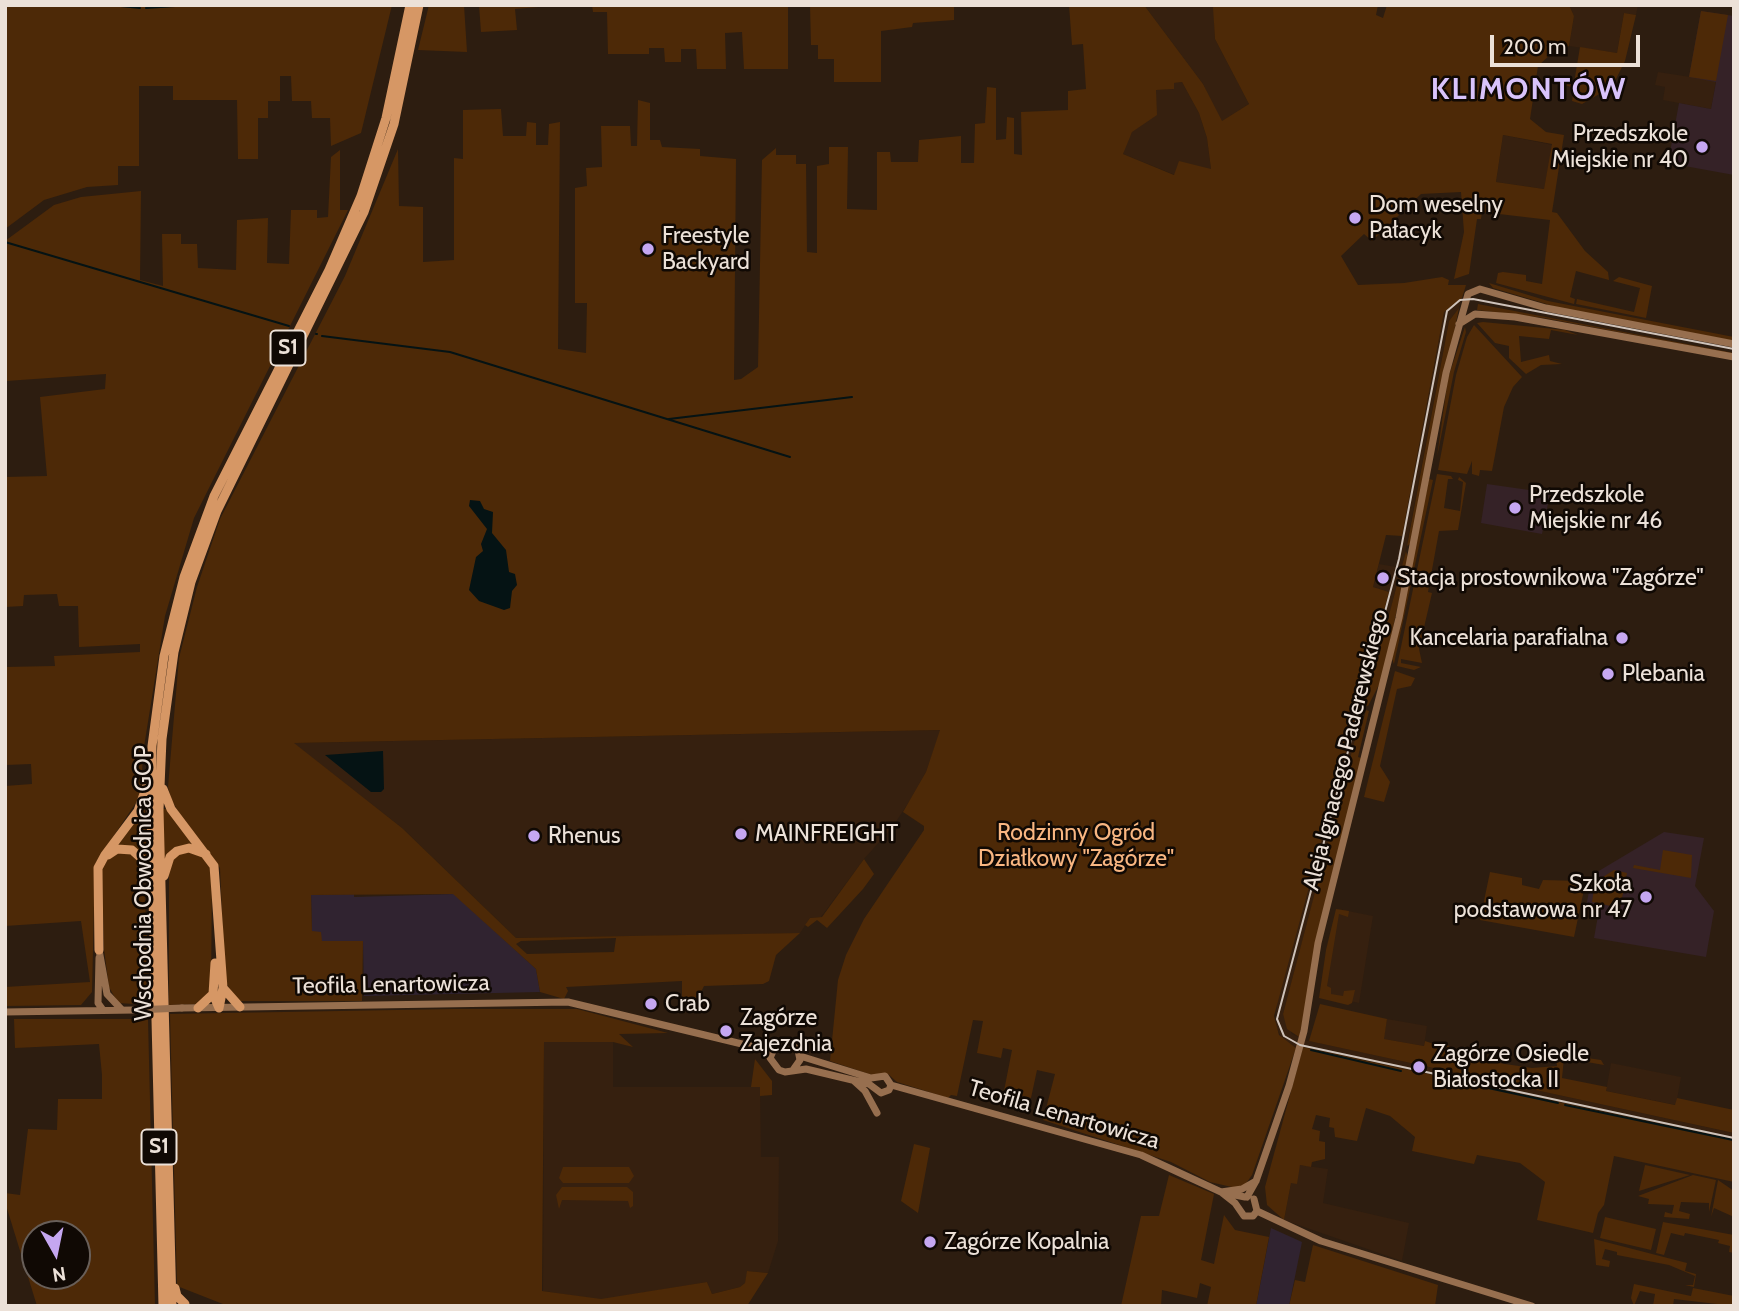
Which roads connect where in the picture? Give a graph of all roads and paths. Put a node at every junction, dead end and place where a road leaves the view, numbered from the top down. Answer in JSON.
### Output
{"nodes":[{"id":1,"x":410,"y":5,"type":"edge"},
{"id":2,"x":419,"y":5,"type":"edge"},
{"id":3,"x":1465,"y":302,"type":"junction"},
{"id":4,"x":1475,"y":314,"type":"junction"},
{"id":5,"x":1459,"y":325,"type":"junction"},
{"id":6,"x":1734,"y":344,"type":"edge"},
{"id":7,"x":1734,"y":357,"type":"edge"},
{"id":8,"x":151,"y":763,"type":"junction"},
{"id":9,"x":160,"y":774,"type":"junction"},
{"id":10,"x":208,"y":856,"type":"junction"},
{"id":11,"x":102,"y":860,"type":"junction"},
{"id":12,"x":156,"y":885,"type":"junction"},
{"id":13,"x":217,"y":938,"type":"junction"},
{"id":14,"x":99,"y":950,"type":"joint"},
{"id":15,"x":223,"y":988,"type":"junction"},
{"id":16,"x":102,"y":990,"type":"junction"},
{"id":17,"x":213,"y":994,"type":"junction"},
{"id":18,"x":240,"y":1007,"type":"junction"},
{"id":19,"x":198,"y":1008,"type":"junction"},
{"id":20,"x":219,"y":1008,"type":"junction"},
{"id":21,"x":103,"y":1010,"type":"junction"},
{"id":22,"x":123,"y":1010,"type":"junction"},
{"id":23,"x":78,"y":1011,"type":"junction"},
{"id":24,"x":5,"y":1012,"type":"edge"},
{"id":25,"x":771,"y":1051,"type":"junction"},
{"id":26,"x":800,"y":1056,"type":"junction"},
{"id":27,"x":793,"y":1070,"type":"junction"},
{"id":28,"x":854,"y":1081,"type":"junction"},
{"id":29,"x":876,"y":1083,"type":"junction"},
{"id":30,"x":891,"y":1085,"type":"junction"},
{"id":31,"x":877,"y":1113,"type":"dead end"},
{"id":32,"x":1256,"y":1181,"type":"junction"},
{"id":33,"x":1221,"y":1192,"type":"junction"},
{"id":34,"x":1249,"y":1198,"type":"junction"},
{"id":35,"x":1238,"y":1207,"type":"junction"},
{"id":36,"x":1257,"y":1211,"type":"junction"},
{"id":37,"x":172,"y":1272,"type":"junction"},
{"id":38,"x":185,"y":1304,"type":"dead end"},
{"id":39,"x":163,"y":1306,"type":"edge"},
{"id":40,"x":172,"y":1306,"type":"edge"},
{"id":41,"x":1532,"y":1306,"type":"edge"}],
"edges":[{"from":1,"to":8,"type":"highway","name":"Wschodnia Obwodnica GOP","number":"S1"},
{"from":2,"to":9,"type":"highway","name":"Wschodnia Obwodnica GOP","number":"S1"},
{"from":3,"to":4,"type":"street"},
{"from":3,"to":5,"type":"street","name":"Aleja Ignacego Paderewskiego"},
{"from":3,"to":6,"type":"street"},
{"from":4,"to":5,"type":"street"},
{"from":4,"to":7,"type":"street"},
{"from":5,"to":32,"type":"street","name":"Aleja Ignacego Paderewskiego"},
{"from":8,"to":11,"type":"highway"},
{"from":8,"to":12,"type":"highway","name":"Wschodnia Obwodnica GOP","number":"S1"},
{"from":9,"to":10,"type":"highway"},
{"from":9,"to":12,"type":"highway","name":"Wschodnia Obwodnica GOP","number":"S1"},
{"from":10,"to":12,"type":"highway"},
{"from":10,"to":13,"type":"highway"},
{"from":11,"to":12,"type":"highway"},
{"from":11,"to":14,"type":"highway"},
{"from":12,"to":37,"type":"highway","name":"Wschodnia Obwodnica GOP","number":"S1"},
{"from":12,"to":39,"type":"highway","name":"Wschodnia Obwodnica GOP","number":"S1"},
{"from":13,"to":15,"type":"highway"},
{"from":13,"to":17,"type":"highway"},
{"from":14,"to":16,"type":"street"},
{"from":15,"to":18,"type":"highway"},
{"from":15,"to":20,"type":"highway"},
{"from":16,"to":21,"type":"street"},
{"from":16,"to":22,"type":"street"},
{"from":16,"to":23,"type":"street"},
{"from":17,"to":19,"type":"highway"},
{"from":17,"to":20,"type":"highway"},
{"from":18,"to":20,"type":"street","name":"Teofila Lenartowicza"},
{"from":18,"to":25,"type":"street","name":"Teofila Lenartowicza"},
{"from":19,"to":20,"type":"street","name":"Teofila Lenartowicza"},
{"from":19,"to":22,"type":"street","name":"Teofila Lenartowicza","bridge":true},
{"from":21,"to":22,"type":"street","name":"Teofila Lenartowicza"},
{"from":21,"to":23,"type":"street","name":"Teofila Lenartowicza"},
{"from":23,"to":24,"type":"street","name":"Teofila Lenartowicza"},
{"from":25,"to":26,"type":"street"},
{"from":25,"to":27,"type":"street"},
{"from":26,"to":27,"type":"street"},
{"from":26,"to":29,"type":"street"},
{"from":27,"to":28,"type":"street"},
{"from":28,"to":29,"type":"street"},
{"from":28,"to":31,"type":"street"},
{"from":29,"to":30,"type":"street"},
{"from":29,"to":30,"type":"street"},
{"from":30,"to":33,"type":"street","name":"Teofila Lenartowicza"},
{"from":32,"to":33,"type":"street"},
{"from":32,"to":34,"type":"street","name":"Aleja Ignacego Paderewskiego"},
{"from":33,"to":34,"type":"street","name":"Teofila Lenartowicza"},
{"from":33,"to":35,"type":"street","name":"Teofila Lenartowicza"},
{"from":34,"to":35,"type":"street"},
{"from":34,"to":36,"type":"street"},
{"from":35,"to":36,"type":"street"},
{"from":36,"to":41,"type":"street"},
{"from":37,"to":38,"type":"highway"},
{"from":37,"to":40,"type":"highway","name":"Wschodnia Obwodnica GOP","number":"S1"}]}
